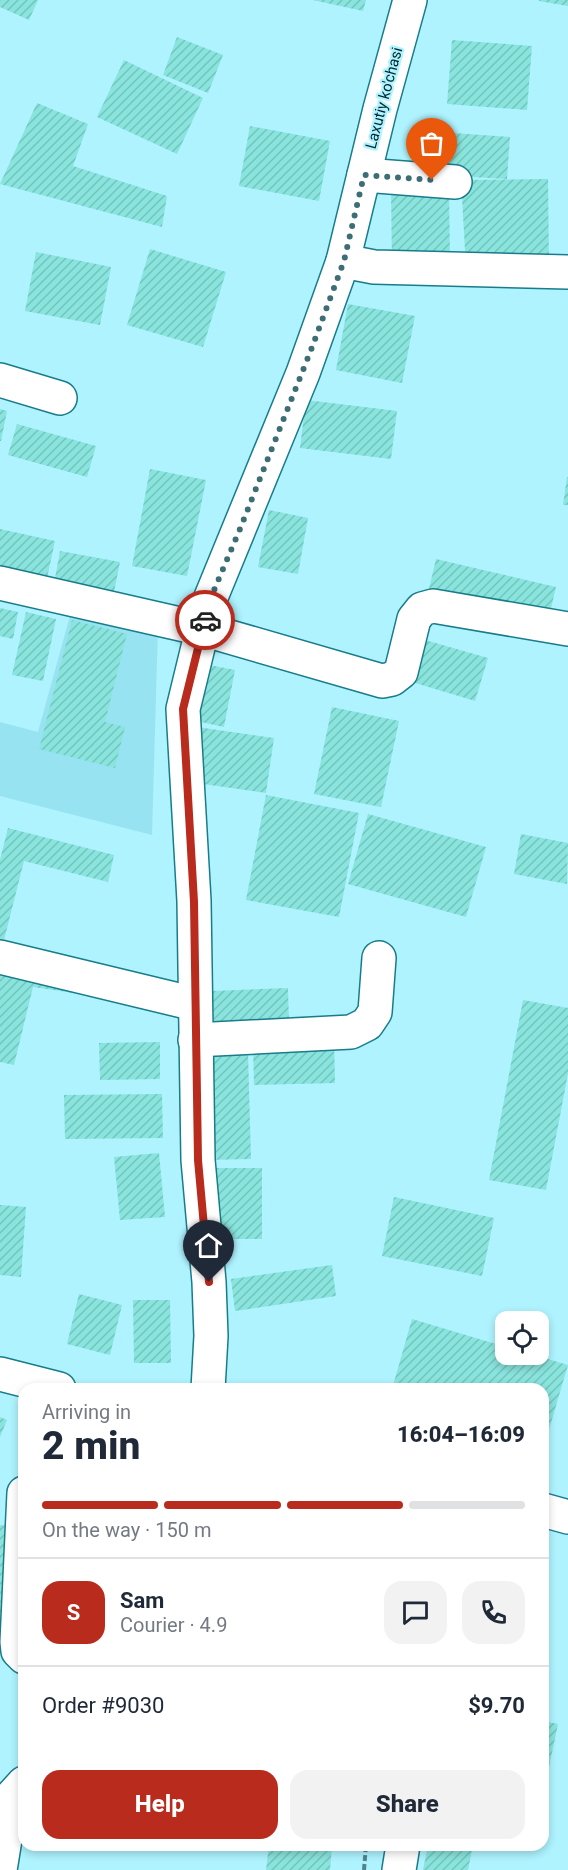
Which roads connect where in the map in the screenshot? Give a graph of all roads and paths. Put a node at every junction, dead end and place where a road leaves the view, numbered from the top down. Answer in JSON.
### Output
{"nodes":[{"id":1,"x":410,"y":0,"type":"edge"},
{"id":2,"x":364,"y":175,"type":"junction"},
{"id":3,"x":455,"y":182,"type":"dead end"},
{"id":4,"x":344,"y":261,"type":"junction"},
{"id":5,"x":568,"y":272,"type":"edge"},
{"id":6,"x":0,"y":380,"type":"edge"},
{"id":7,"x":60,"y":398,"type":"dead end"},
{"id":8,"x":0,"y":583,"type":"edge"},
{"id":9,"x":202,"y":629,"type":"junction"},
{"id":10,"x":568,"y":629,"type":"edge"},
{"id":11,"x":0,"y":957,"type":"edge"},
{"id":12,"x":379,"y":958,"type":"dead end"},
{"id":13,"x":195,"y":1004,"type":"junction"},
{"id":14,"x":195,"y":1040,"type":"junction"},
{"id":15,"x":0,"y":1374,"type":"edge"},
{"id":16,"x":35,"y":1383,"type":"edge"},
{"id":17,"x":208,"y":1383,"type":"edge"},
{"id":18,"x":0,"y":1488,"type":"edge"},
{"id":19,"x":18,"y":1491,"type":"edge"},
{"id":20,"x":549,"y":1512,"type":"edge"},
{"id":21,"x":568,"y":1517,"type":"edge"},
{"id":22,"x":18,"y":1621,"type":"edge"},
{"id":23,"x":18,"y":1651,"type":"edge"},
{"id":24,"x":18,"y":1790,"type":"edge"},
{"id":25,"x":366,"y":1851,"type":"edge"},
{"id":26,"x":402,"y":1851,"type":"edge"},
{"id":27,"x":0,"y":1870,"type":"edge"},
{"id":28,"x":364,"y":1870,"type":"edge"},
{"id":29,"x":399,"y":1870,"type":"edge"}],
"edges":[{"from":1,"to":2,"type":"street","name":"Laxutiy ko'chasi"},
{"from":2,"to":3,"type":"street"},
{"from":2,"to":4,"type":"street","name":"Laxutiy ko'chasi"},
{"from":4,"to":5,"type":"street"},
{"from":4,"to":9,"type":"street","name":"Laxutiy ko'chasi"},
{"from":6,"to":7,"type":"street"},
{"from":8,"to":9,"type":"street"},
{"from":9,"to":10,"type":"street"},
{"from":9,"to":13,"type":"street","name":"Laxutiy ko'chasi"},
{"from":11,"to":13,"type":"street"},
{"from":12,"to":14,"type":"street"},
{"from":13,"to":14,"type":"street","name":"Laxutiy ko'chasi"},
{"from":14,"to":17,"type":"street","name":"Laxutiy ko'chasi"},
{"from":15,"to":16,"type":"street"},
{"from":18,"to":19,"type":"street"},
{"from":20,"to":21,"type":"street"},
{"from":22,"to":23,"type":"street"},
{"from":24,"to":27,"type":"street"},
{"from":25,"to":28,"type":"path"},
{"from":26,"to":29,"type":"street"}]}
